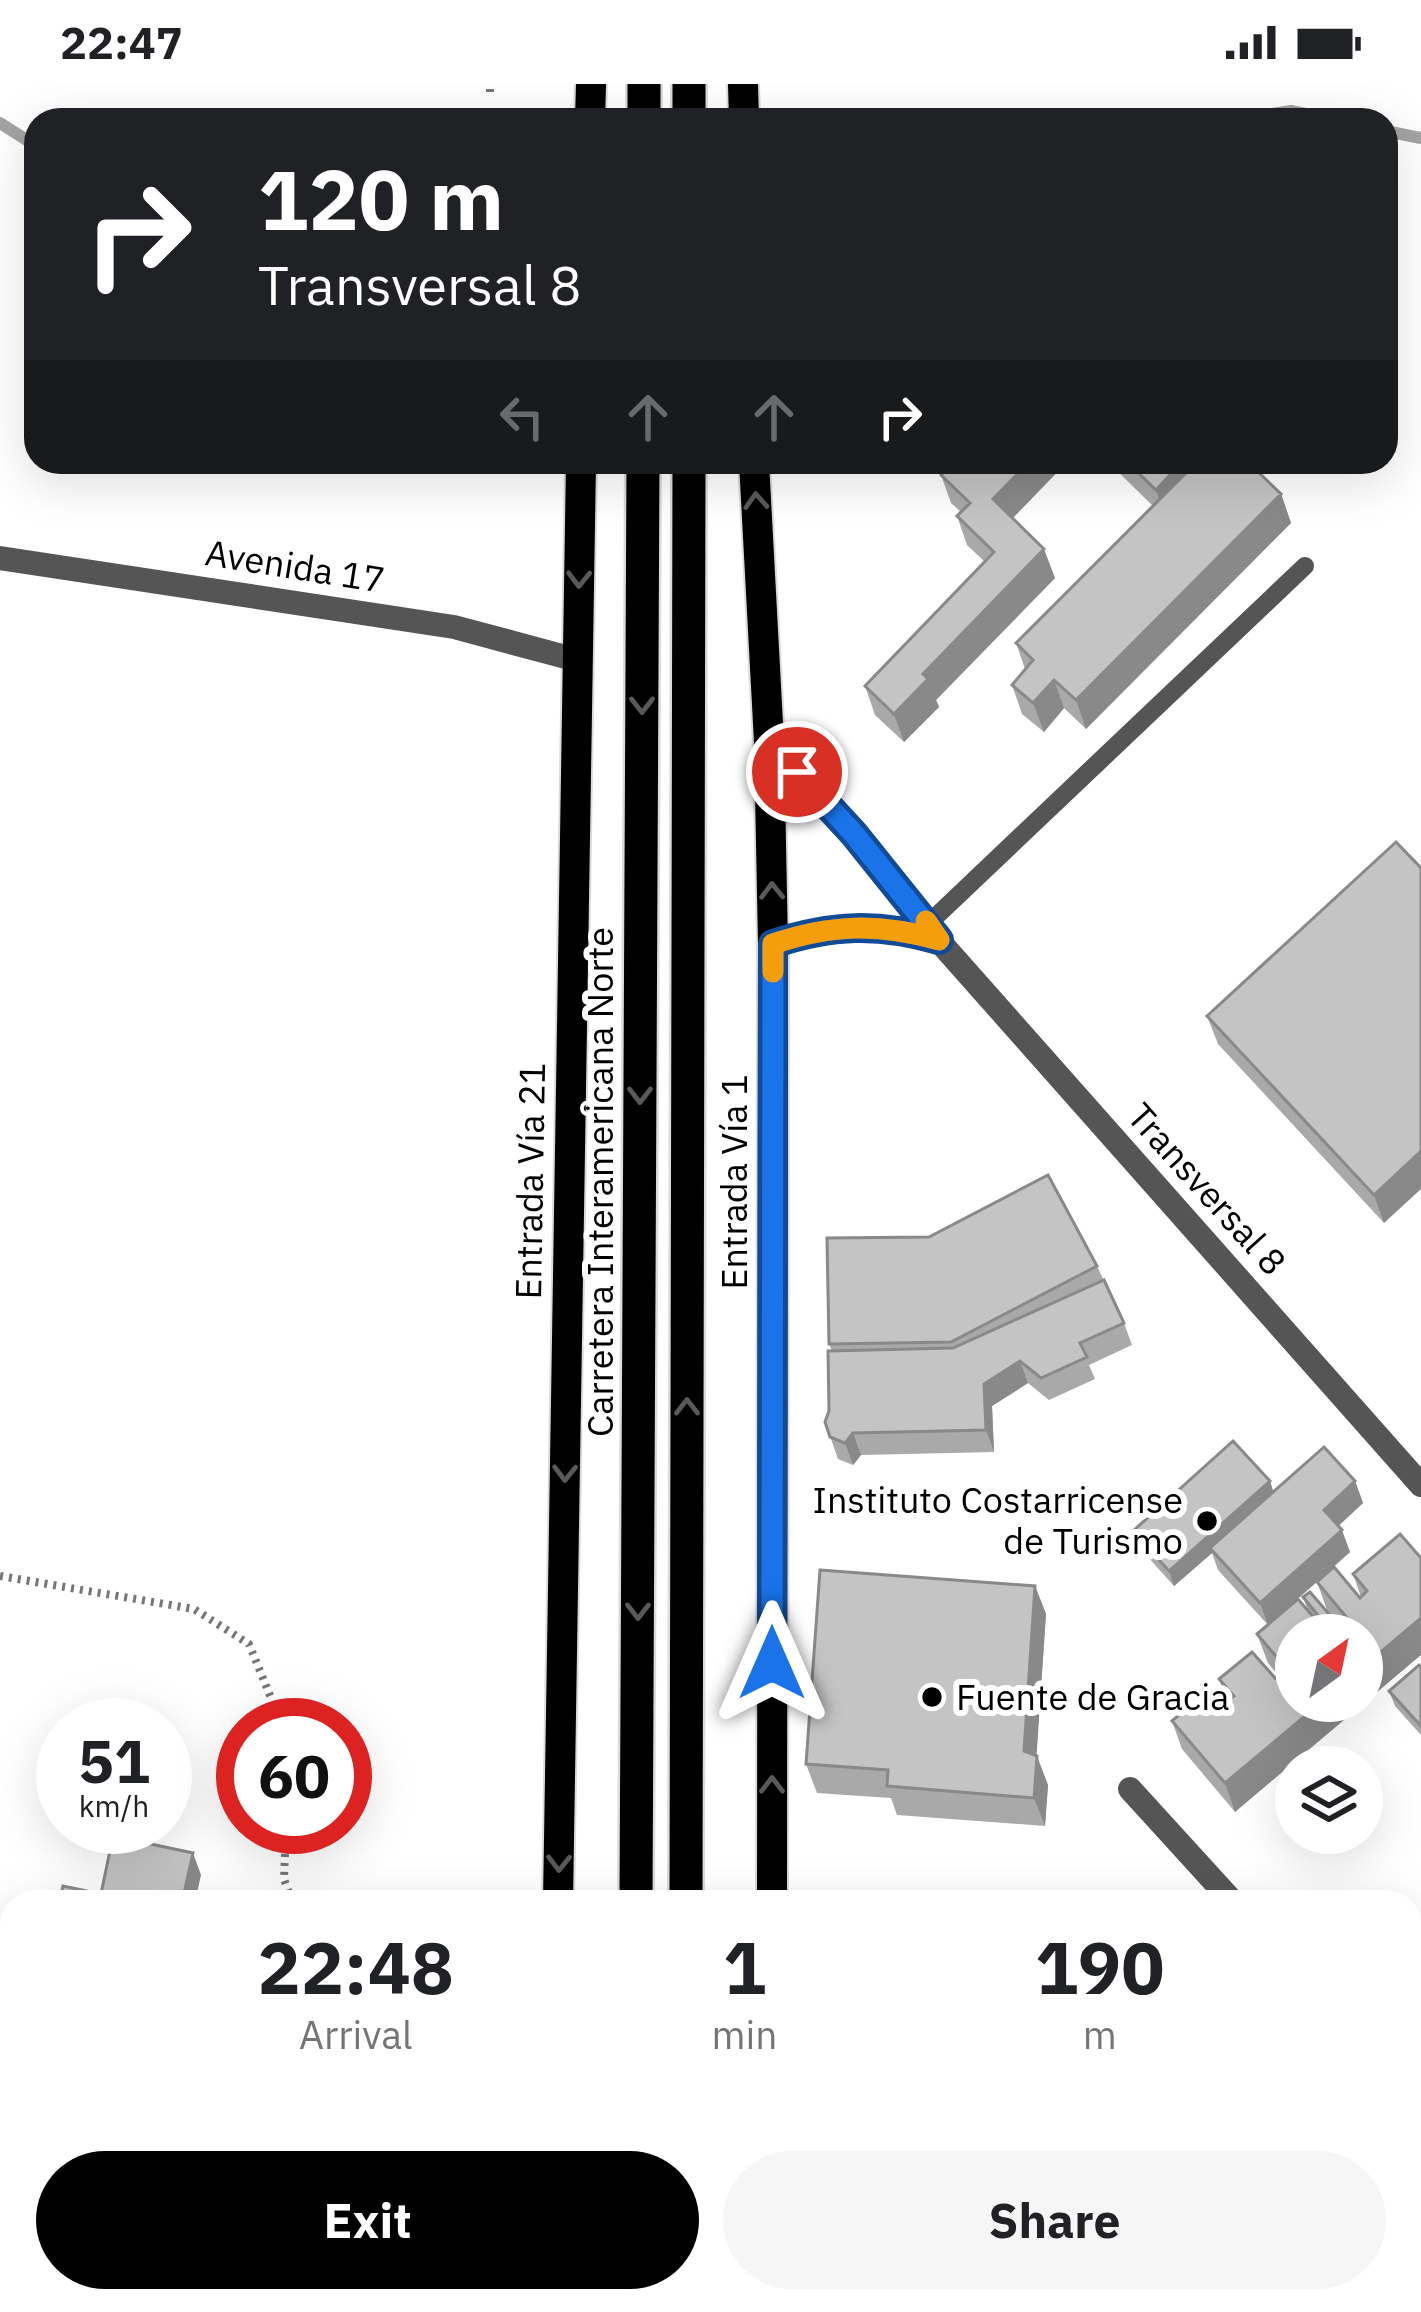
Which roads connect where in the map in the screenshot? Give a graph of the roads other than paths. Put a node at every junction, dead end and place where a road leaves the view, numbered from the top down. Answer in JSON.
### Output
{"nodes":[{"id":1,"x":581,"y":474,"type":"edge"},
{"id":2,"x":643,"y":474,"type":"edge"},
{"id":3,"x":688,"y":474,"type":"edge"},
{"id":4,"x":755,"y":474,"type":"edge"},
{"id":5,"x":0,"y":559,"type":"edge"},
{"id":6,"x":1305,"y":566,"type":"dead end"},
{"id":7,"x":577,"y":660,"type":"junction"},
{"id":8,"x":770,"y":742,"type":"junction"},
{"id":9,"x":934,"y":932,"type":"junction"},
{"id":10,"x":773,"y":944,"type":"junction"},
{"id":11,"x":1421,"y":1485,"type":"edge"},
{"id":12,"x":1130,"y":1789,"type":"dead end"},
{"id":13,"x":558,"y":1890,"type":"edge"},
{"id":14,"x":636,"y":1890,"type":"edge"},
{"id":15,"x":686,"y":1890,"type":"edge"},
{"id":16,"x":772,"y":1890,"type":"edge"},
{"id":17,"x":1222,"y":1890,"type":"edge"}],
"edges":[{"from":1,"to":7,"type":"main road","name":"Entrada Vía 21","one_way":true},
{"from":2,"to":14,"type":"highway","name":"Carretera Interamericana Norte","one_way":true},
{"from":15,"to":3,"type":"highway","one_way":true},
{"from":8,"to":4,"type":"main road","name":"Entrada Vía 1","one_way":true},
{"from":5,"to":7,"type":"street","name":"Avenida 17"},
{"from":6,"to":9,"type":"lane"},
{"from":7,"to":13,"type":"main road","name":"Entrada Vía 21","one_way":true},
{"from":8,"to":9,"type":"street","name":"Transversal 8"},
{"from":10,"to":8,"type":"main road","name":"Entrada Vía 1","one_way":true},
{"from":9,"to":10,"type":"street"},
{"from":9,"to":11,"type":"street","name":"Transversal 8"},
{"from":16,"to":10,"type":"main road","name":"Entrada Vía 1","one_way":true},
{"from":12,"to":17,"type":"street"}]}
